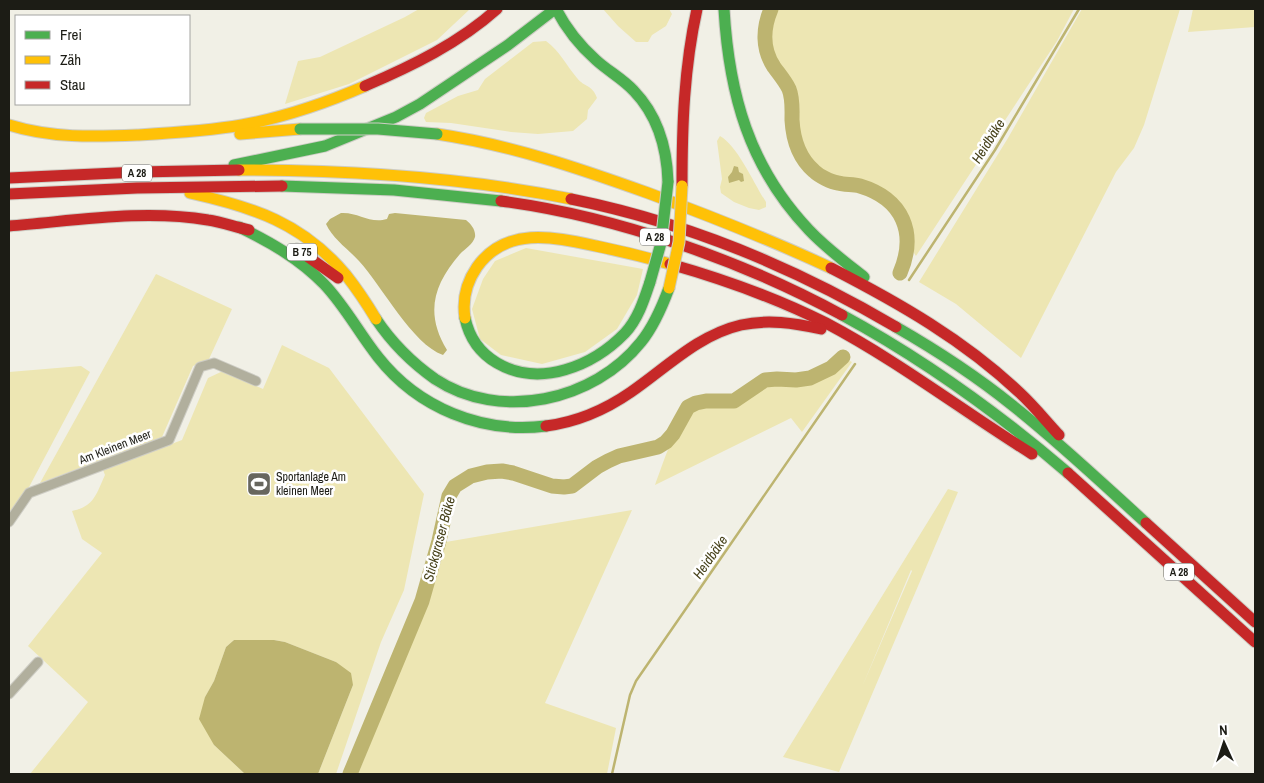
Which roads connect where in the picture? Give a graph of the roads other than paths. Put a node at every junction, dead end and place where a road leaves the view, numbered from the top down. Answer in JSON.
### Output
{"nodes":[{"id":1,"x":497,"y":9,"type":"edge"},
{"id":2,"x":556,"y":9,"type":"edge"},
{"id":3,"x":697,"y":9,"type":"edge"},
{"id":4,"x":724,"y":9,"type":"edge"},
{"id":5,"x":9,"y":125,"type":"edge"},
{"id":6,"x":168,"y":133,"type":"junction"},
{"id":7,"x":212,"y":171,"type":"junction"},
{"id":8,"x":9,"y":178,"type":"edge"},
{"id":9,"x":166,"y":187,"type":"junction"},
{"id":10,"x":9,"y":194,"type":"edge"},
{"id":11,"x":9,"y":226,"type":"edge"},
{"id":12,"x":238,"y":228,"type":"junction"},
{"id":13,"x":359,"y":292,"type":"junction"},
{"id":14,"x":891,"y":299,"type":"junction"},
{"id":15,"x":854,"y":339,"type":"junction"},
{"id":16,"x":256,"y":381,"type":"dead end"},
{"id":17,"x":1084,"y":466,"type":"junction"},
{"id":18,"x":1078,"y":482,"type":"junction"},
{"id":19,"x":9,"y":522,"type":"edge"},
{"id":20,"x":1255,"y":622,"type":"edge"},
{"id":21,"x":1255,"y":642,"type":"edge"},
{"id":22,"x":38,"y":662,"type":"dead end"},
{"id":23,"x":9,"y":694,"type":"edge"}],
"edges":[{"from":1,"to":6,"type":"highway"},
{"from":2,"to":7,"type":"highway"},
{"from":2,"to":15,"type":"highway","bridge":true},
{"from":3,"to":13,"type":"highway","bridge":true},
{"from":4,"to":14,"type":"highway"},
{"from":5,"to":6,"type":"highway"},
{"from":6,"to":14,"type":"highway","bridge":true},
{"from":7,"to":8,"type":"highway","number":"A 28"},
{"from":7,"to":17,"type":"highway","number":"A 28"},
{"from":9,"to":10,"type":"highway","number":"A 28"},
{"from":9,"to":13,"type":"highway"},
{"from":9,"to":18,"type":"highway","number":"A 28"},
{"from":11,"to":12,"type":"highway"},
{"from":12,"to":13,"type":"highway","number":"B 75"},
{"from":12,"to":15,"type":"highway"},
{"from":14,"to":17,"type":"highway"},
{"from":15,"to":18,"type":"highway"},
{"from":16,"to":19,"type":"street","name":"Am Kleinen Meer"},
{"from":17,"to":20,"type":"highway","number":"A 28"},
{"from":18,"to":21,"type":"highway","number":"A 28"},
{"from":22,"to":23,"type":"street"}]}
